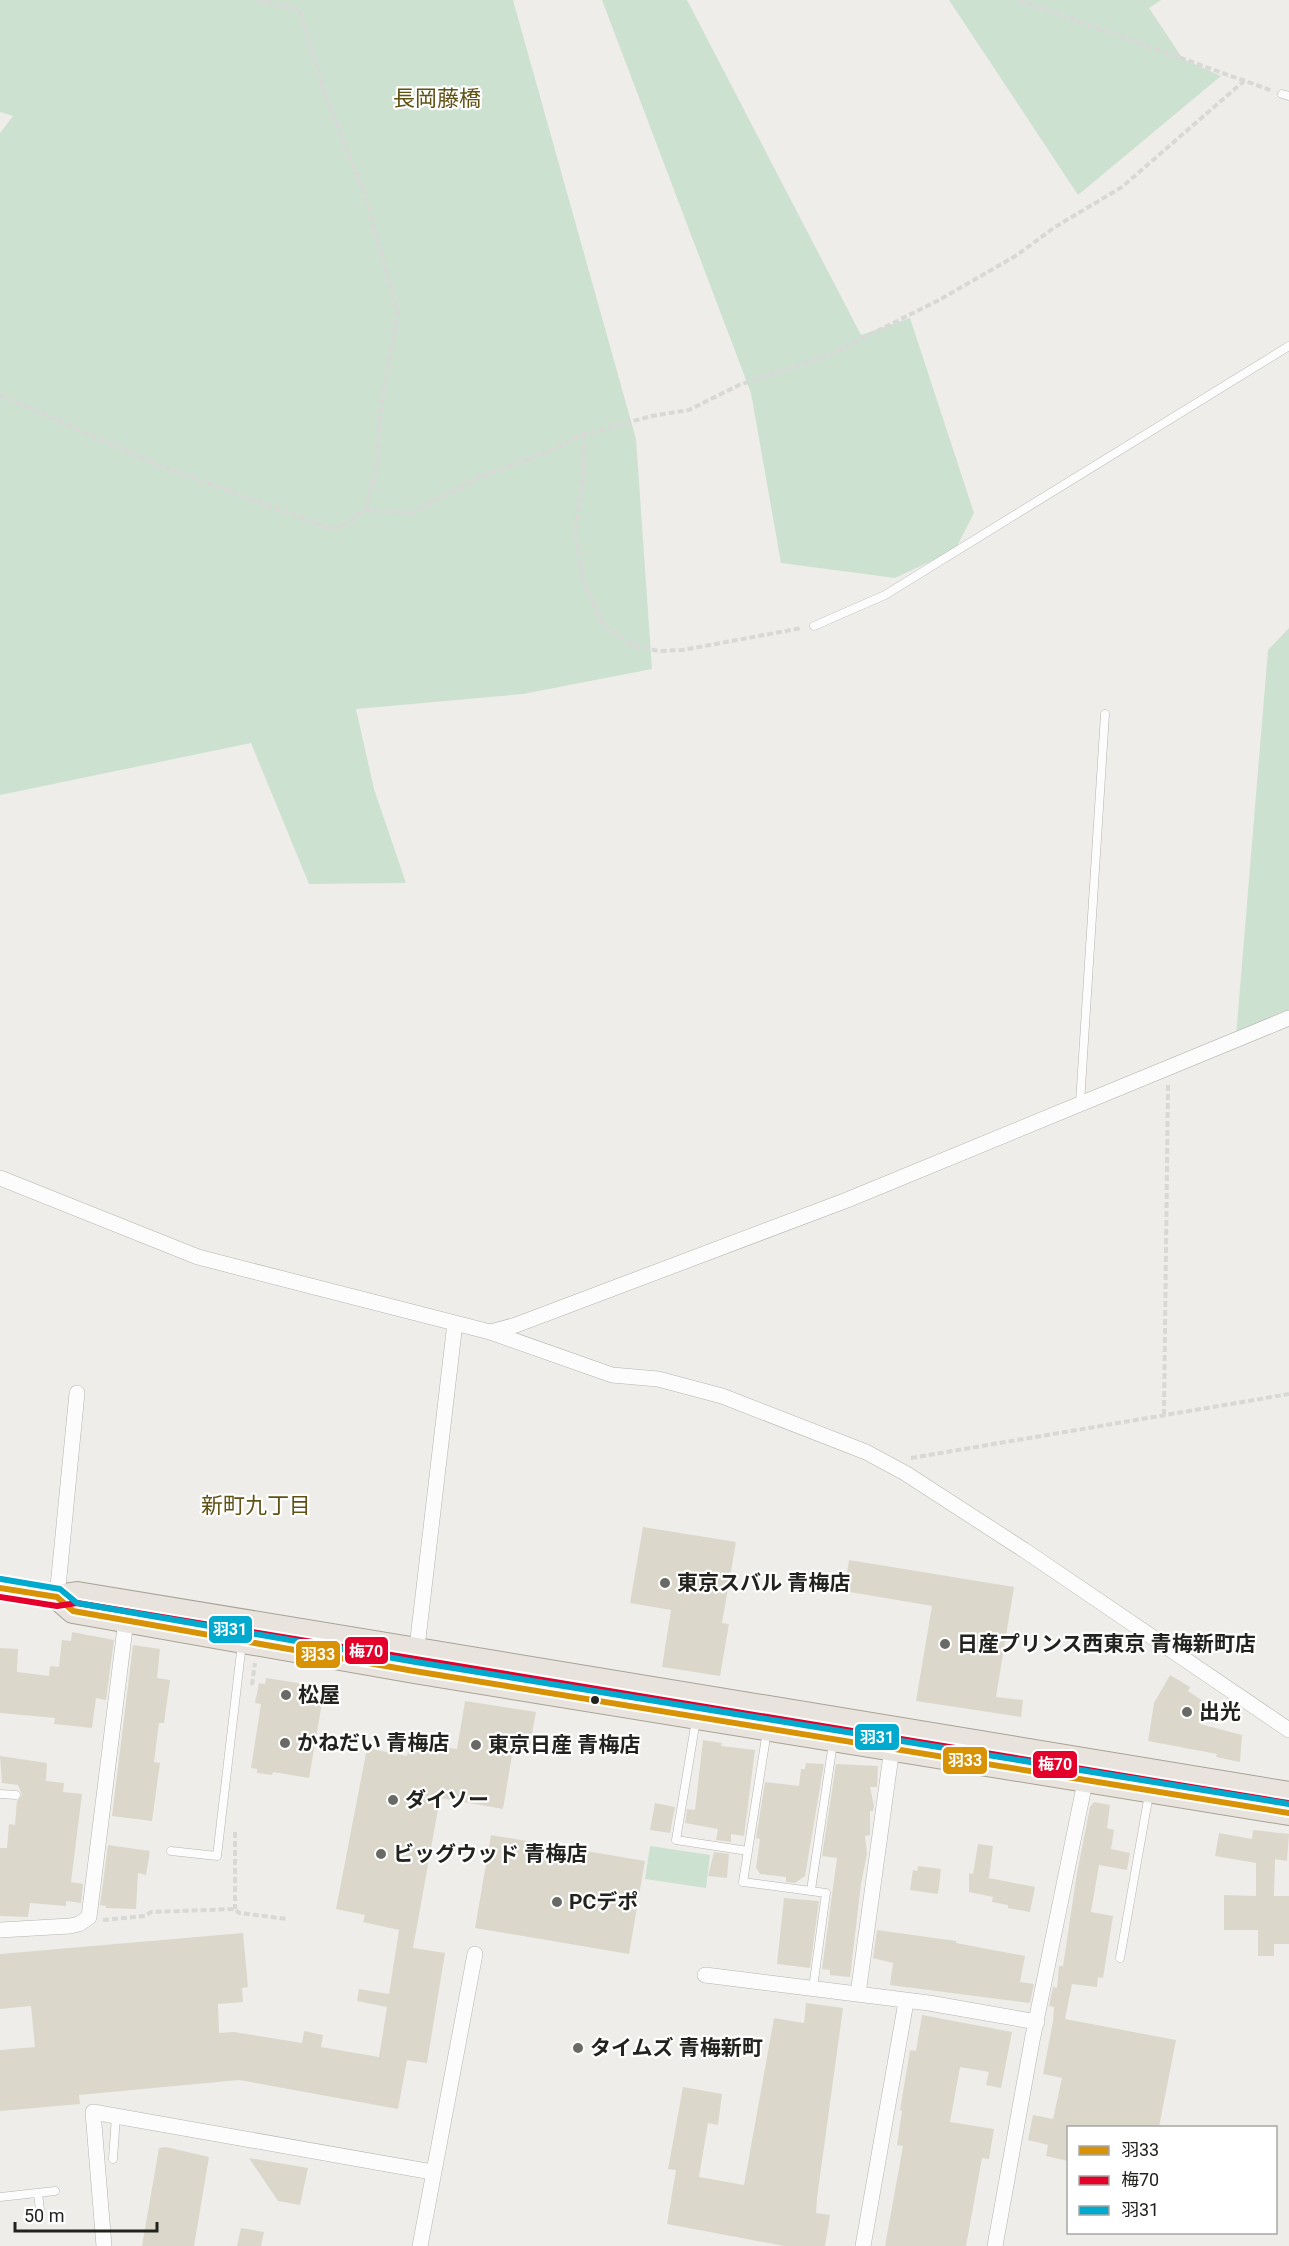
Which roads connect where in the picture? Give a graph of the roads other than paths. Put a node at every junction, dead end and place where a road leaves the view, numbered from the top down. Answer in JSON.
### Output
{"nodes":[{"id":1,"x":1289,"y":346,"type":"edge"},
{"id":2,"x":814,"y":626,"type":"road end"},
{"id":3,"x":1105,"y":714,"type":"dead end"},
{"id":4,"x":1289,"y":1018,"type":"edge"},
{"id":5,"x":1080,"y":1103,"type":"junction"},
{"id":6,"x":0,"y":1178,"type":"edge"},
{"id":7,"x":455,"y":1323,"type":"junction"},
{"id":8,"x":490,"y":1332,"type":"junction"},
{"id":9,"x":77,"y":1393,"type":"dead end"},
{"id":10,"x":0,"y":1588,"type":"edge"},
{"id":11,"x":57,"y":1597,"type":"junction"},
{"id":12,"x":126,"y":1620,"type":"junction"},
{"id":13,"x":250,"y":1643,"type":"junction"},
{"id":14,"x":416,"y":1660,"type":"junction"},
{"id":15,"x":696,"y":1716,"type":"junction"},
{"id":16,"x":768,"y":1728,"type":"junction"},
{"id":17,"x":1289,"y":1730,"type":"edge"},
{"id":18,"x":833,"y":1739,"type":"junction"},
{"id":19,"x":892,"y":1748,"type":"junction"},
{"id":20,"x":1085,"y":1782,"type":"junction"},
{"id":21,"x":1150,"y":1792,"type":"junction"},
{"id":22,"x":0,"y":1794,"type":"edge"},
{"id":23,"x":1289,"y":1794,"type":"edge"},
{"id":24,"x":16,"y":1795,"type":"dead end"},
{"id":25,"x":1289,"y":1813,"type":"edge"},
{"id":26,"x":171,"y":1851,"type":"dead end"},
{"id":27,"x":748,"y":1851,"type":"junction"},
{"id":28,"x":811,"y":1890,"type":"junction"},
{"id":29,"x":0,"y":1930,"type":"edge"},
{"id":30,"x":475,"y":1954,"type":"dead end"},
{"id":31,"x":1120,"y":1958,"type":"dead end"},
{"id":32,"x":705,"y":1975,"type":"dead end"},
{"id":33,"x":813,"y":1988,"type":"junction"},
{"id":34,"x":858,"y":1995,"type":"junction"},
{"id":35,"x":906,"y":2002,"type":"junction"},
{"id":36,"x":1037,"y":2022,"type":"junction"},
{"id":37,"x":116,"y":2116,"type":"junction"},
{"id":38,"x":113,"y":2158,"type":"dead end"},
{"id":39,"x":432,"y":2172,"type":"junction"},
{"id":40,"x":55,"y":2191,"type":"dead end"},
{"id":41,"x":38,"y":2193,"type":"junction"},
{"id":42,"x":0,"y":2197,"type":"edge"},
{"id":43,"x":40,"y":2210,"type":"dead end"},
{"id":44,"x":104,"y":2246,"type":"edge"},
{"id":45,"x":420,"y":2246,"type":"edge"},
{"id":46,"x":863,"y":2246,"type":"edge"},
{"id":47,"x":994,"y":2246,"type":"edge"}],
"edges":[{"from":1,"to":2,"type":"lane"},
{"from":3,"to":5,"type":"lane"},
{"from":4,"to":5,"type":"street"},
{"from":5,"to":8,"type":"street"},
{"from":6,"to":7,"type":"street"},
{"from":7,"to":8,"type":"street"},
{"from":7,"to":14,"type":"street"},
{"from":8,"to":17,"type":"street"},
{"from":9,"to":11,"type":"street"},
{"from":10,"to":11,"type":"main road"},
{"from":11,"to":12,"type":"main road"},
{"from":11,"to":14,"type":"main road"},
{"from":12,"to":13,"type":"main road"},
{"from":12,"to":29,"type":"street"},
{"from":13,"to":14,"type":"main road"},
{"from":13,"to":26,"type":"lane"},
{"from":14,"to":15,"type":"main road"},
{"from":14,"to":23,"type":"main road"},
{"from":15,"to":16,"type":"main road"},
{"from":15,"to":27,"type":"lane"},
{"from":16,"to":18,"type":"main road"},
{"from":16,"to":27,"type":"lane"},
{"from":18,"to":19,"type":"main road"},
{"from":18,"to":28,"type":"lane"},
{"from":19,"to":20,"type":"main road"},
{"from":19,"to":34,"type":"street"},
{"from":20,"to":21,"type":"main road"},
{"from":20,"to":36,"type":"street"},
{"from":21,"to":25,"type":"main road"},
{"from":21,"to":31,"type":"lane"},
{"from":22,"to":24,"type":"lane"},
{"from":27,"to":28,"type":"lane"},
{"from":28,"to":33,"type":"lane"},
{"from":30,"to":39,"type":"street"},
{"from":32,"to":33,"type":"street"},
{"from":33,"to":34,"type":"street"},
{"from":34,"to":35,"type":"street"},
{"from":35,"to":36,"type":"street"},
{"from":35,"to":46,"type":"street"},
{"from":36,"to":47,"type":"street"},
{"from":37,"to":38,"type":"lane"},
{"from":37,"to":39,"type":"street"},
{"from":37,"to":44,"type":"street"},
{"from":39,"to":45,"type":"street"},
{"from":40,"to":41,"type":"lane"},
{"from":41,"to":42,"type":"lane"},
{"from":41,"to":43,"type":"lane"}]}
